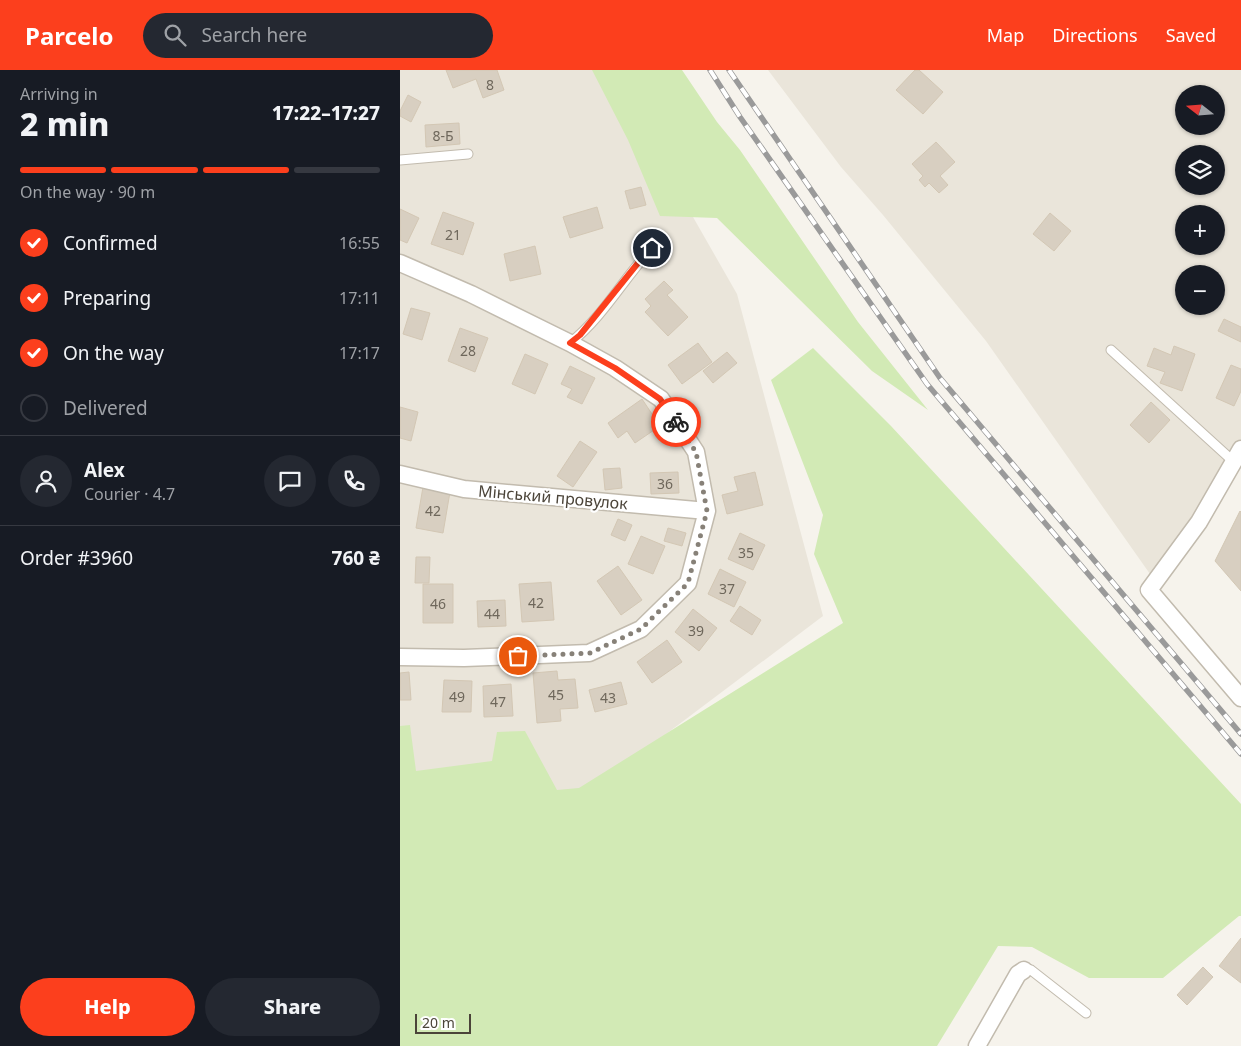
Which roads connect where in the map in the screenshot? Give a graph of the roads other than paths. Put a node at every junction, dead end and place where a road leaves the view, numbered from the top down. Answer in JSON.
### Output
{"nodes":[{"id":1,"x":468,"y":154,"type":"dead end"},
{"id":2,"x":400,"y":160,"type":"edge"},
{"id":3,"x":652,"y":248,"type":"dead end"},
{"id":4,"x":400,"y":263,"type":"edge"},
{"id":5,"x":570,"y":343,"type":"junction"},
{"id":6,"x":1111,"y":350,"type":"dead end"},
{"id":7,"x":1237,"y":456,"type":"edge"},
{"id":8,"x":400,"y":474,"type":"edge"},
{"id":9,"x":707,"y":511,"type":"junction"},
{"id":10,"x":400,"y":657,"type":"edge"},
{"id":11,"x":1241,"y":698,"type":"edge"},
{"id":12,"x":1024,"y":970,"type":"joint"},
{"id":13,"x":1086,"y":1013,"type":"dead end"},
{"id":14,"x":977,"y":1046,"type":"edge"}],
"edges":[{"from":1,"to":2,"type":"lane"},
{"from":3,"to":5,"type":"lane"},
{"from":4,"to":5,"type":"street"},
{"from":5,"to":9,"type":"street"},
{"from":6,"to":7,"type":"lane"},
{"from":7,"to":11,"type":"street"},
{"from":8,"to":9,"type":"street","name":"Мінський провулок"},
{"from":9,"to":10,"type":"street"},
{"from":12,"to":13,"type":"lane"},
{"from":12,"to":14,"type":"street"}]}
